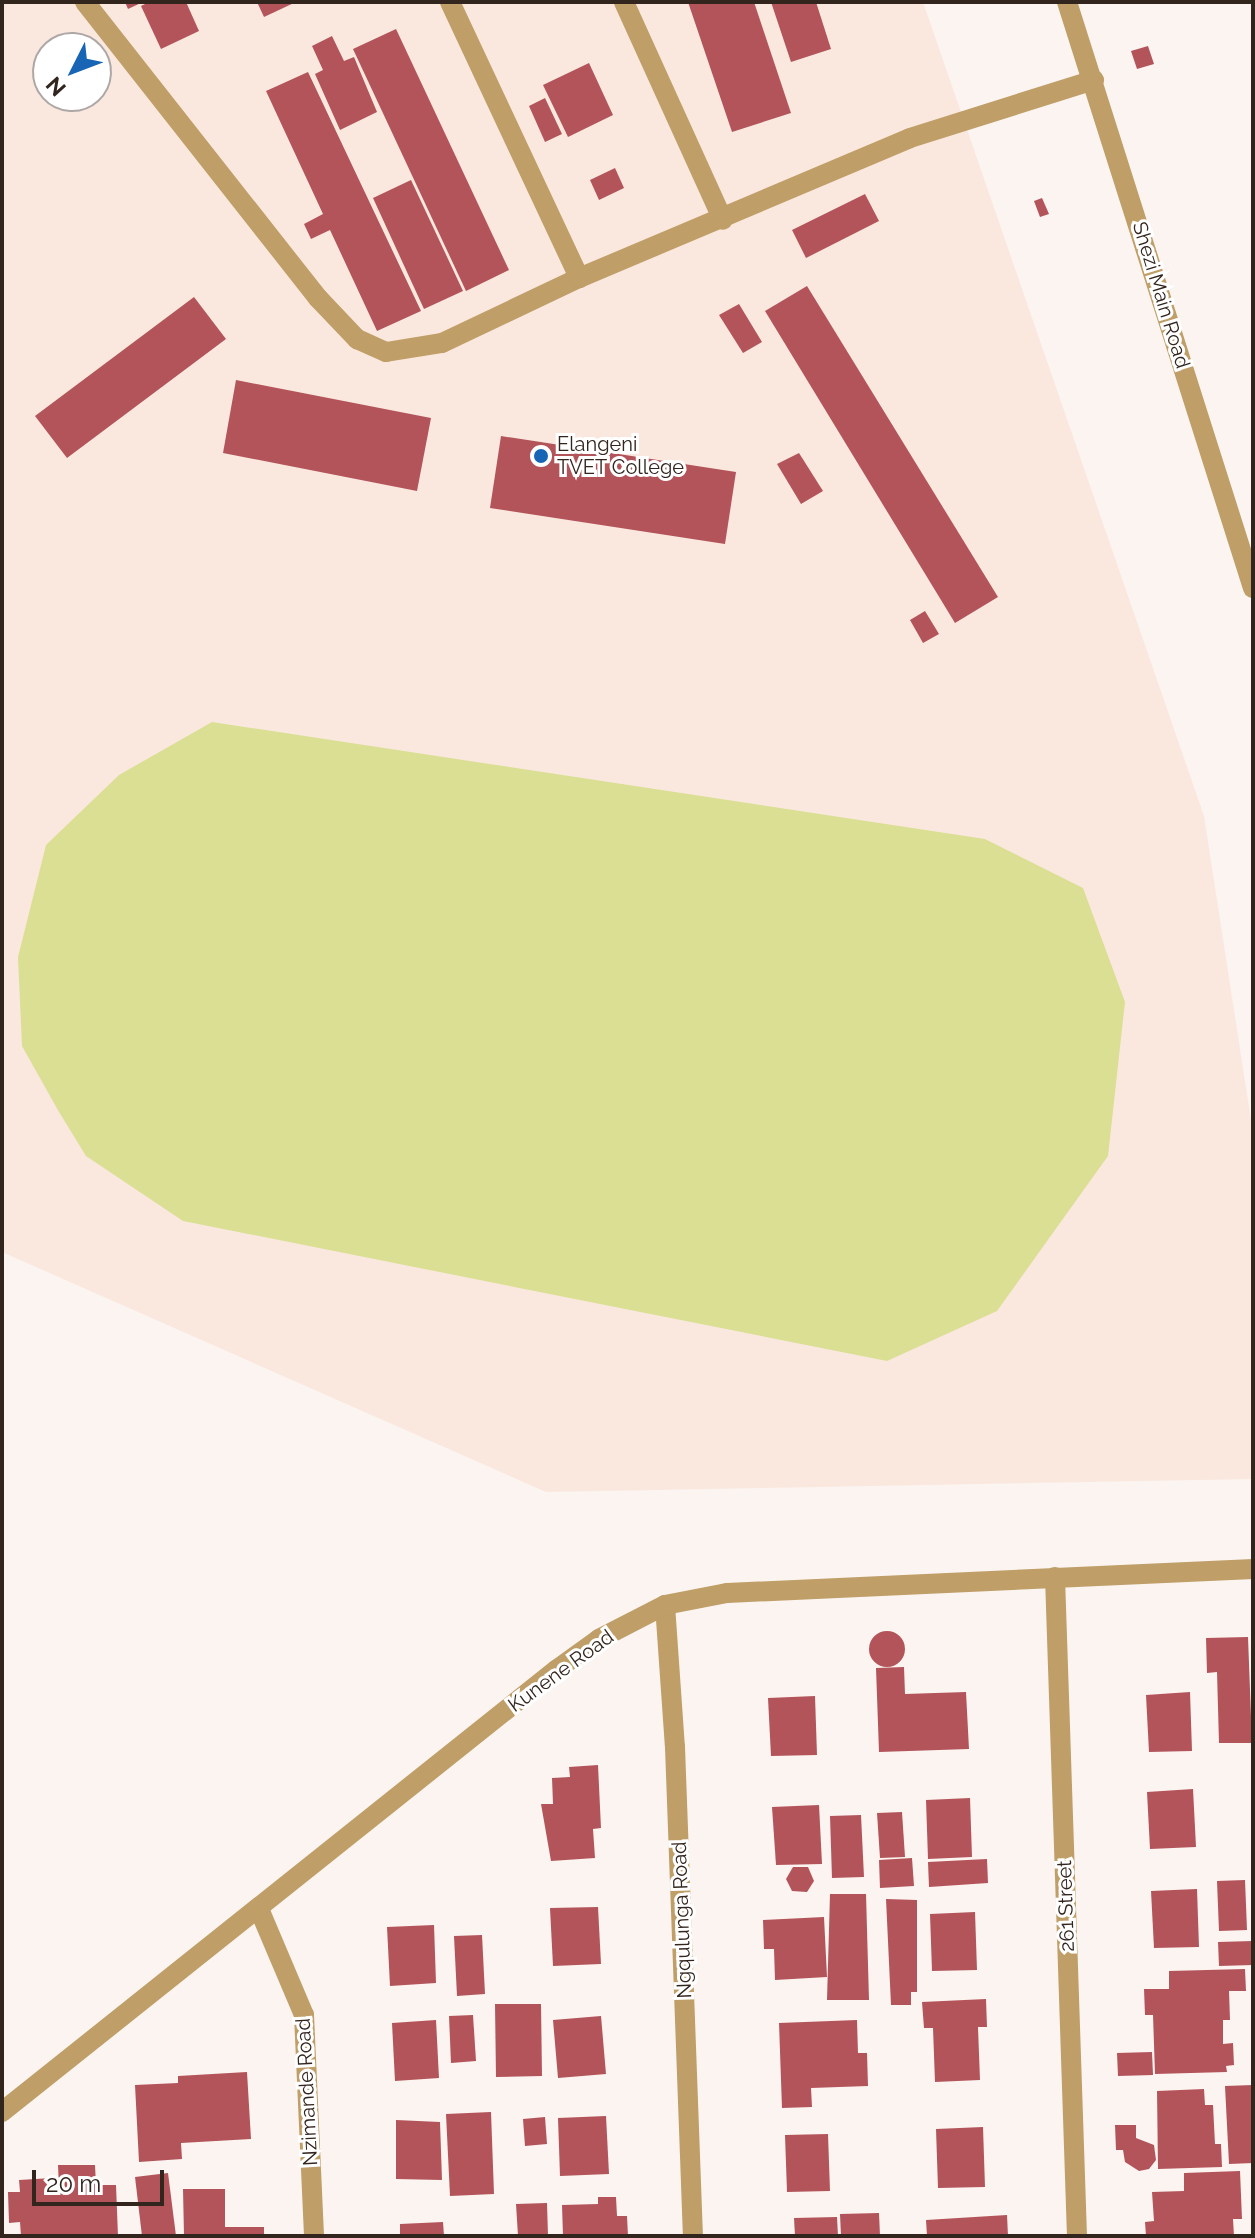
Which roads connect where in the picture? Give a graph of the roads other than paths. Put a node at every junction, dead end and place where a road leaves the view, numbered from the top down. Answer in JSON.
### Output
{"nodes":[{"id":1,"x":85,"y":2,"type":"edge"},
{"id":2,"x":450,"y":2,"type":"edge"},
{"id":3,"x":624,"y":2,"type":"edge"},
{"id":4,"x":1067,"y":2,"type":"edge"},
{"id":5,"x":1094,"y":80,"type":"junction"},
{"id":6,"x":723,"y":220,"type":"junction"},
{"id":7,"x":579,"y":278,"type":"junction"},
{"id":8,"x":1253,"y":588,"type":"edge"},
{"id":9,"x":1253,"y":1569,"type":"edge"},
{"id":10,"x":1055,"y":1577,"type":"junction"},
{"id":11,"x":665,"y":1605,"type":"junction"},
{"id":12,"x":259,"y":1909,"type":"junction"},
{"id":13,"x":2,"y":2112,"type":"edge"},
{"id":14,"x":314,"y":2236,"type":"edge"},
{"id":15,"x":693,"y":2236,"type":"edge"},
{"id":16,"x":1077,"y":2236,"type":"edge"}],
"edges":[{"from":1,"to":7,"type":"street"},
{"from":2,"to":7,"type":"street"},
{"from":3,"to":6,"type":"street"},
{"from":4,"to":5,"type":"street","name":"Shezi Main Road"},
{"from":5,"to":6,"type":"street"},
{"from":5,"to":8,"type":"street","name":"Shezi Main Road"},
{"from":6,"to":7,"type":"street"},
{"from":9,"to":10,"type":"street","name":"Kunene Road"},
{"from":10,"to":11,"type":"street","name":"Kunene Road"},
{"from":10,"to":16,"type":"street","name":"261 Street"},
{"from":11,"to":12,"type":"street","name":"Kunene Road"},
{"from":11,"to":15,"type":"street","name":"Ngqulunga Road"},
{"from":12,"to":13,"type":"street","name":"Kunene Road"},
{"from":12,"to":14,"type":"street","name":"Nzimande Road"}]}
